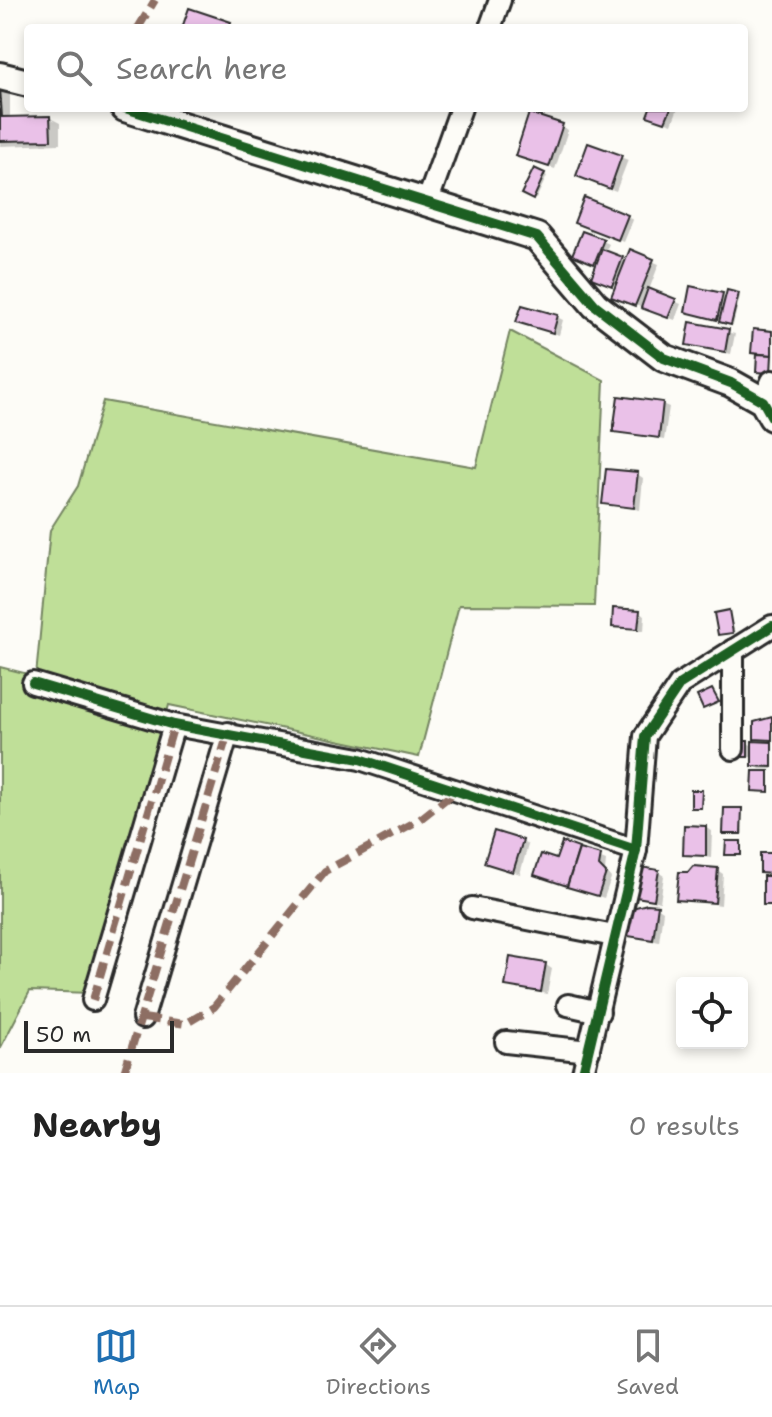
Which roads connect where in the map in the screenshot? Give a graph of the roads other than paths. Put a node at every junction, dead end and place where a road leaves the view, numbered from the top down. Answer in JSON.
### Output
{"nodes":[{"id":1,"x":500,"y":0,"type":"edge"},
{"id":2,"x":491,"y":24,"type":"edge"},
{"id":3,"x":0,"y":76,"type":"edge"},
{"id":4,"x":24,"y":82,"type":"edge"},
{"id":5,"x":138,"y":112,"type":"edge"},
{"id":6,"x":460,"y":112,"type":"edge"},
{"id":7,"x":428,"y":200,"type":"junction"},
{"id":8,"x":769,"y":400,"type":"edge"},
{"id":9,"x":772,"y":626,"type":"edge"},
{"id":10,"x":733,"y":650,"type":"junction"},
{"id":11,"x":33,"y":683,"type":"dead end"},
{"id":12,"x":174,"y":725,"type":"junction"},
{"id":13,"x":228,"y":733,"type":"junction"},
{"id":14,"x":733,"y":749,"type":"dead end"},
{"id":15,"x":636,"y":850,"type":"junction"},
{"id":16,"x":472,"y":908,"type":"dead end"},
{"id":17,"x":614,"y":936,"type":"junction"},
{"id":18,"x":93,"y":1000,"type":"dead end"},
{"id":19,"x":568,"y":1005,"type":"dead end"},
{"id":20,"x":599,"y":1012,"type":"junction"},
{"id":21,"x":143,"y":1018,"type":"dead end"},
{"id":22,"x":506,"y":1042,"type":"dead end"},
{"id":23,"x":589,"y":1051,"type":"junction"},
{"id":24,"x":583,"y":1073,"type":"edge"}],
"edges":[{"from":1,"to":2,"type":"street"},
{"from":3,"to":4,"type":"street"},
{"from":5,"to":7,"type":"street"},
{"from":6,"to":7,"type":"street"},
{"from":7,"to":8,"type":"street"},
{"from":9,"to":10,"type":"street"},
{"from":10,"to":14,"type":"street"},
{"from":10,"to":15,"type":"street"},
{"from":11,"to":12,"type":"street"},
{"from":12,"to":13,"type":"street"},
{"from":12,"to":18,"type":"street"},
{"from":13,"to":15,"type":"street"},
{"from":13,"to":21,"type":"street"},
{"from":15,"to":17,"type":"street"},
{"from":16,"to":17,"type":"street"},
{"from":17,"to":20,"type":"street"},
{"from":19,"to":20,"type":"street"},
{"from":20,"to":23,"type":"street"},
{"from":22,"to":23,"type":"street"},
{"from":23,"to":24,"type":"street"}]}
